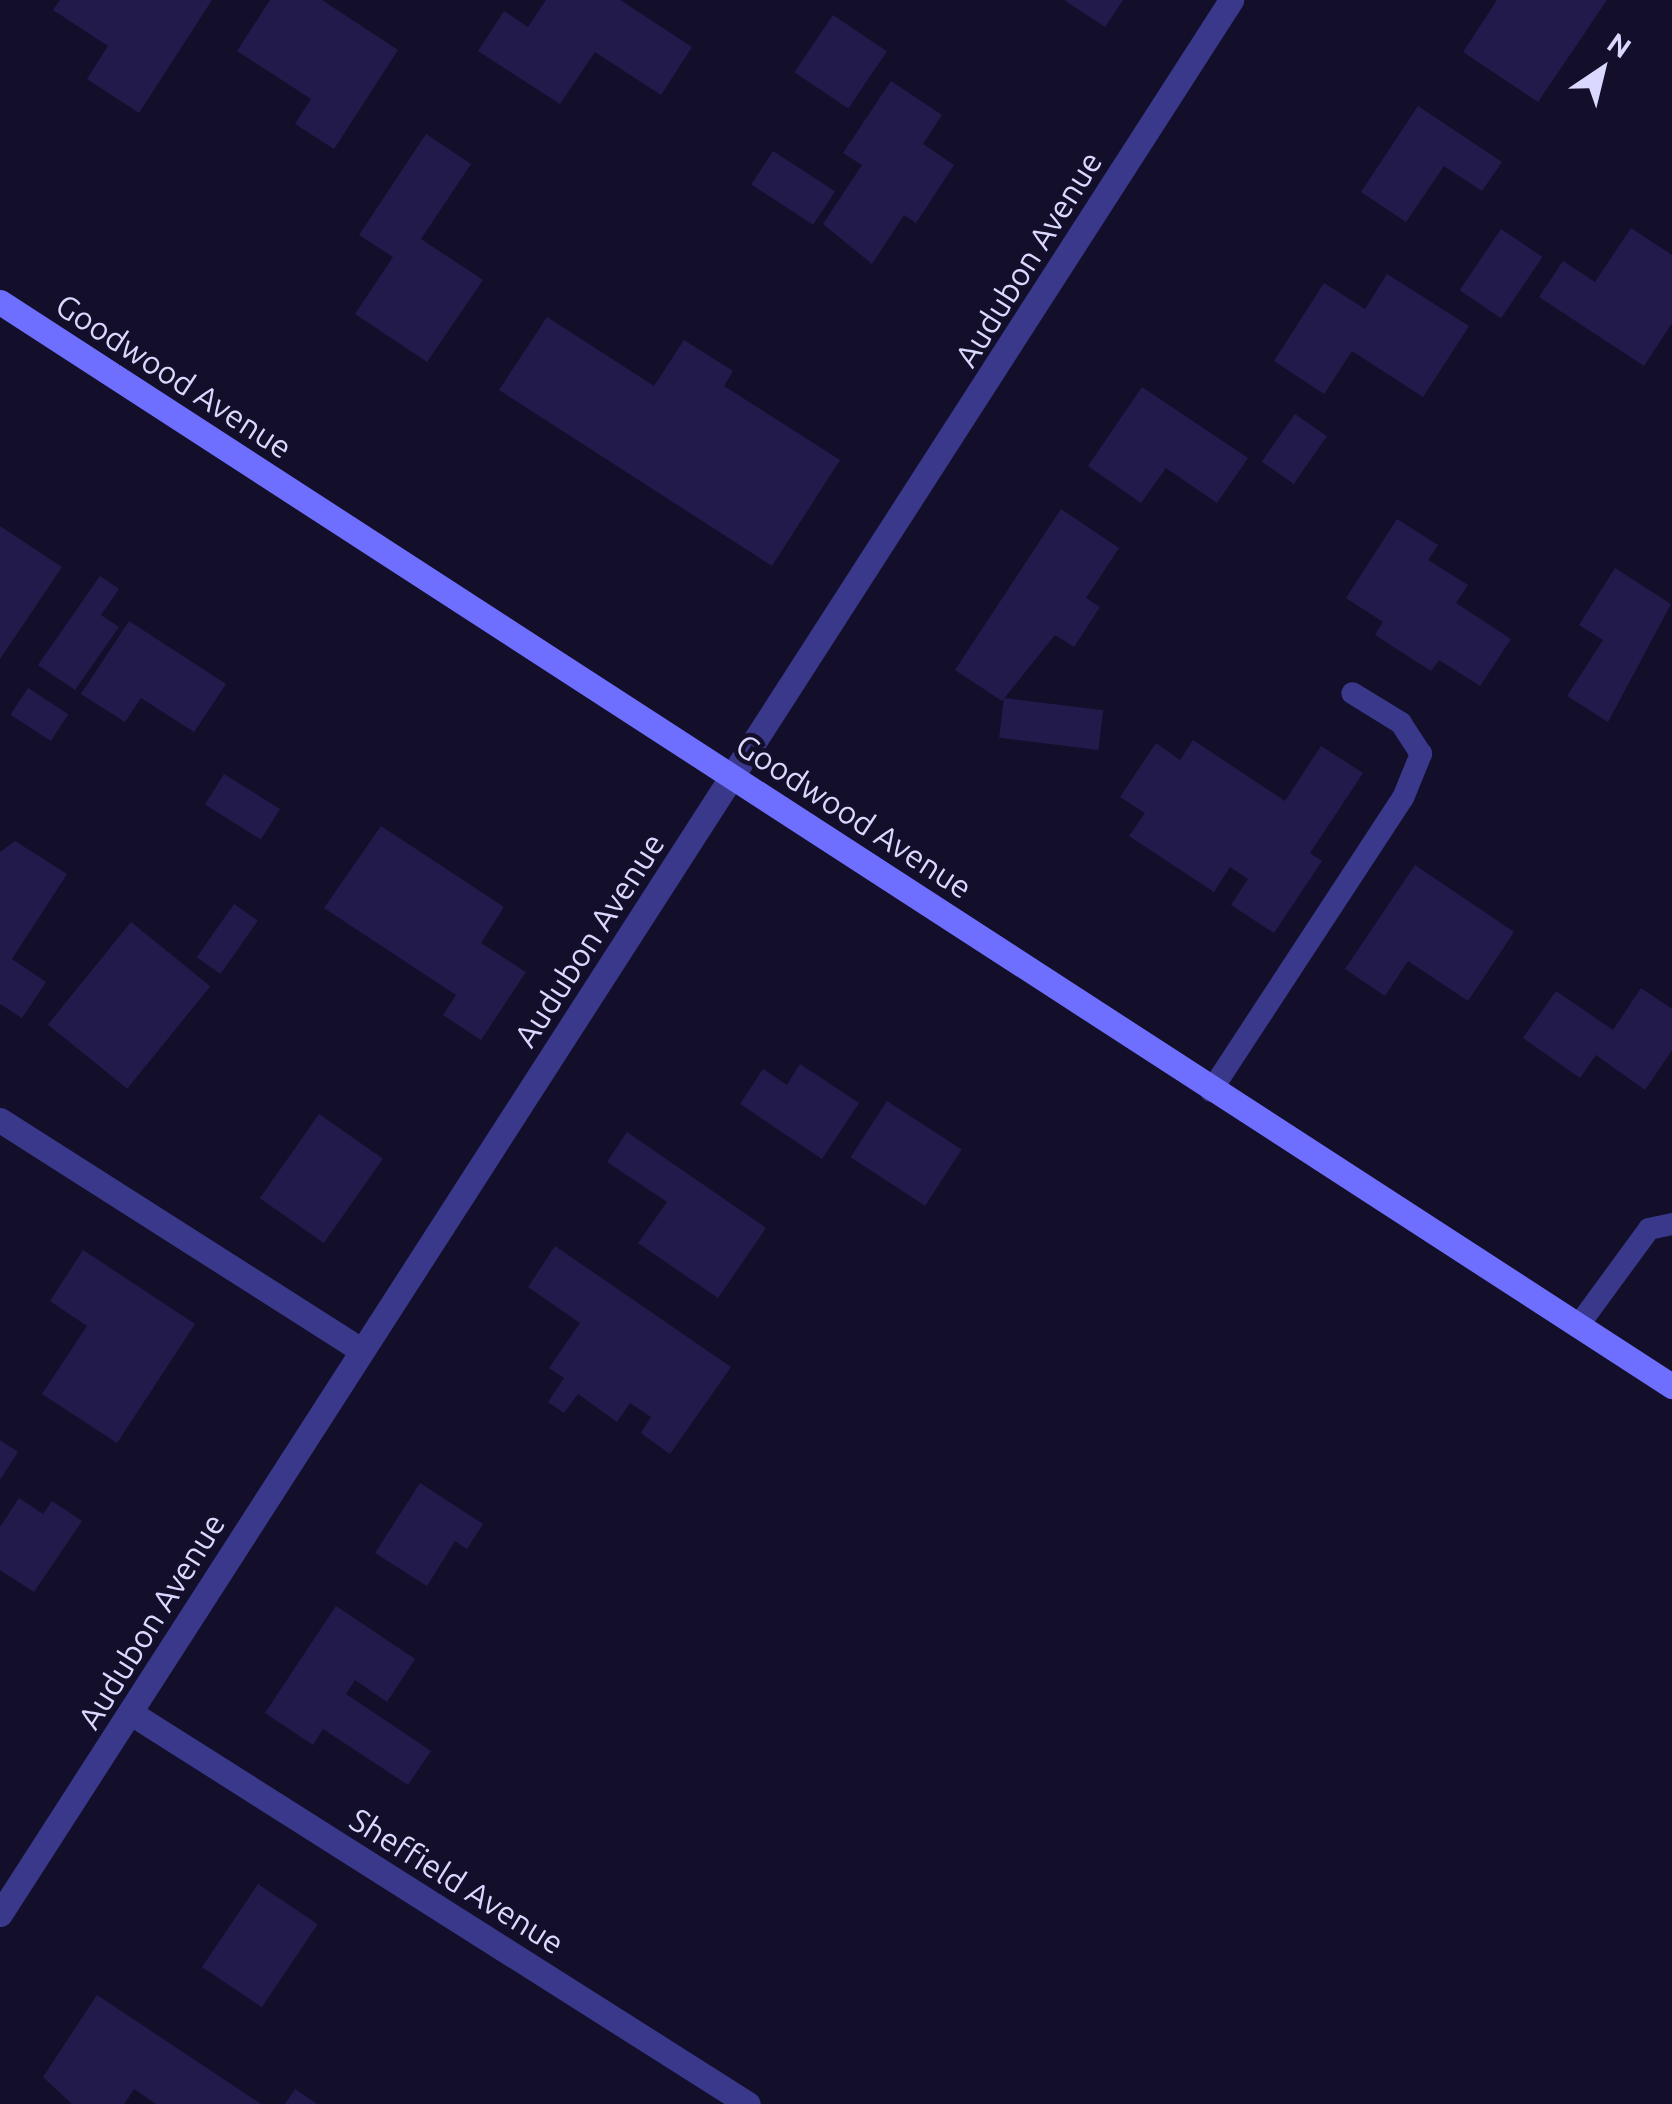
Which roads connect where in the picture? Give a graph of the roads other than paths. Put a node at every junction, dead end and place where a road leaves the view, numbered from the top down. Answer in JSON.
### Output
{"nodes":[{"id":1,"x":1231,"y":0,"type":"edge"},
{"id":2,"x":0,"y":302,"type":"edge"},
{"id":3,"x":1352,"y":694,"type":"dead end"},
{"id":4,"x":733,"y":776,"type":"junction"},
{"id":5,"x":1212,"y":1092,"type":"junction"},
{"id":6,"x":0,"y":1120,"type":"edge"},
{"id":7,"x":1672,"y":1224,"type":"edge"},
{"id":8,"x":1578,"y":1326,"type":"junction"},
{"id":9,"x":361,"y":1350,"type":"junction"},
{"id":10,"x":1668,"y":1376,"type":"edge"},
{"id":11,"x":131,"y":1713,"type":"junction"},
{"id":12,"x":0,"y":1914,"type":"edge"},
{"id":13,"x":748,"y":2104,"type":"edge"}],
"edges":[{"from":1,"to":4,"type":"street","name":"Audubon Avenue"},
{"from":2,"to":4,"type":"street","name":"Goodwood Avenue"},
{"from":3,"to":5,"type":"lane"},
{"from":4,"to":5,"type":"street","name":"Goodwood Avenue"},
{"from":4,"to":9,"type":"street","name":"Audubon Avenue"},
{"from":5,"to":8,"type":"street","name":"Goodwood Avenue"},
{"from":6,"to":9,"type":"street"},
{"from":7,"to":8,"type":"lane"},
{"from":8,"to":10,"type":"street","name":"Goodwood Avenue"},
{"from":9,"to":11,"type":"street","name":"Audubon Avenue"},
{"from":11,"to":12,"type":"street","name":"Audubon Avenue"},
{"from":11,"to":13,"type":"street","name":"Sheffield Avenue"}]}
